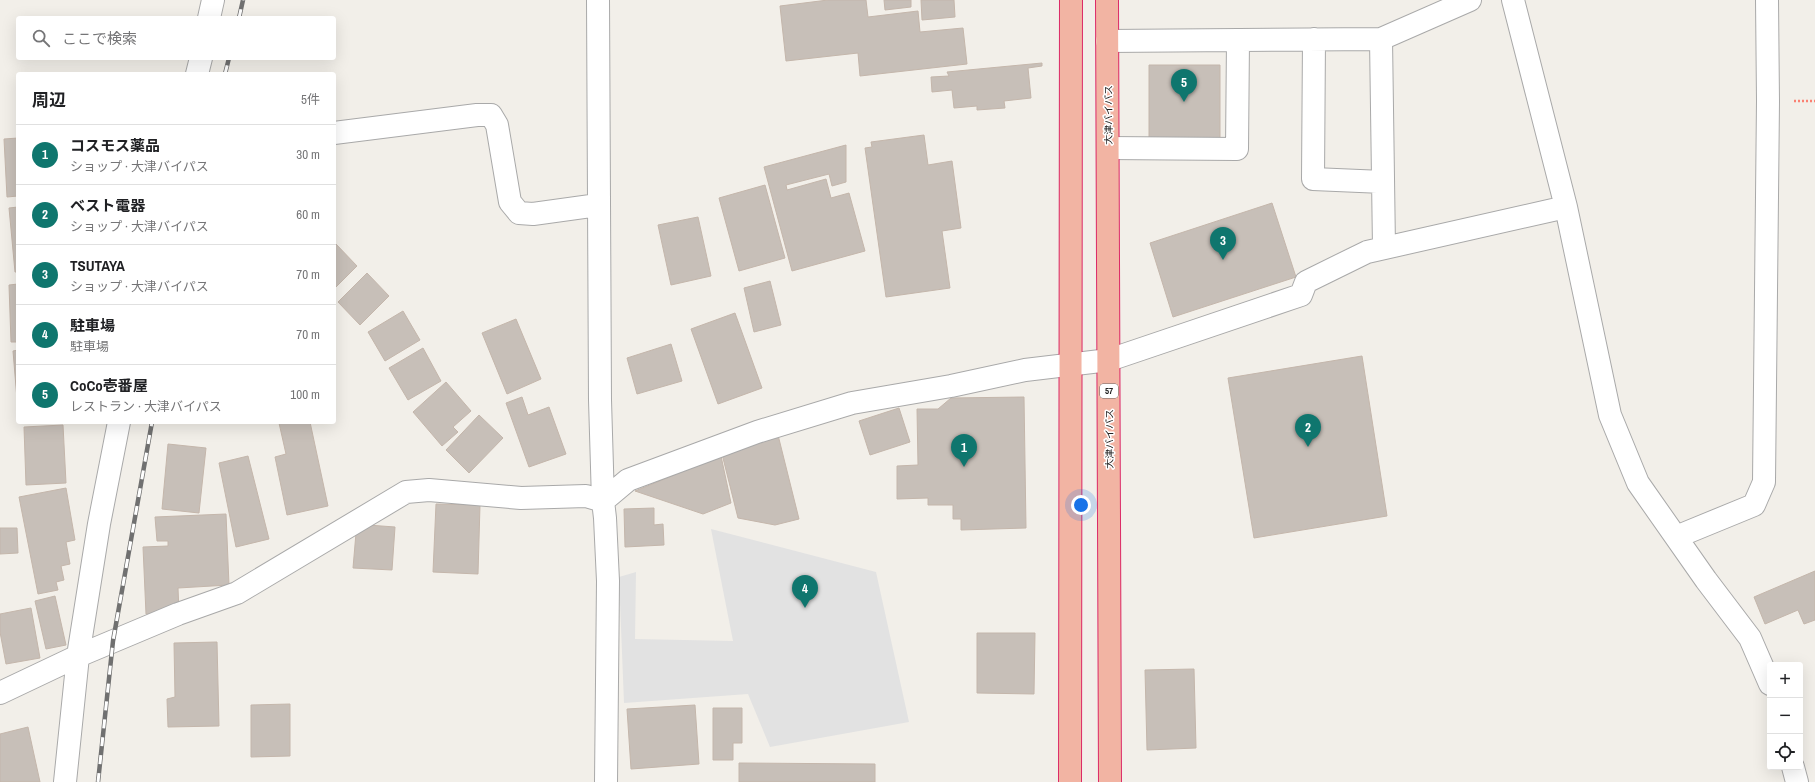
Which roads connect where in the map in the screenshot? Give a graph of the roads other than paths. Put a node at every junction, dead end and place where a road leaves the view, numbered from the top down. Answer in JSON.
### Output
{"nodes":[{"id":1,"x":213,"y":0,"type":"edge"},
{"id":2,"x":598,"y":0,"type":"edge"},
{"id":3,"x":1071,"y":0,"type":"edge"},
{"id":4,"x":1107,"y":0,"type":"edge"},
{"id":5,"x":1470,"y":0,"type":"edge"},
{"id":6,"x":1514,"y":0,"type":"edge"},
{"id":7,"x":1767,"y":0,"type":"edge"},
{"id":8,"x":209,"y":16,"type":"edge"},
{"id":9,"x":1314,"y":39,"type":"junction"},
{"id":10,"x":1381,"y":39,"type":"junction"},
{"id":11,"x":1238,"y":40,"type":"junction"},
{"id":12,"x":1107,"y":41,"type":"junction"},
{"id":13,"x":200,"y":60,"type":"edge"},
{"id":14,"x":198,"y":72,"type":"edge"},
{"id":15,"x":336,"y":133,"type":"edge"},
{"id":16,"x":1108,"y":148,"type":"junction"},
{"id":17,"x":1383,"y":182,"type":"junction"},
{"id":18,"x":598,"y":205,"type":"junction"},
{"id":19,"x":1566,"y":207,"type":"junction"},
{"id":20,"x":1384,"y":248,"type":"junction"},
{"id":21,"x":1109,"y":360,"type":"junction"},
{"id":22,"x":1071,"y":364,"type":"junction"},
{"id":23,"x":119,"y":424,"type":"edge"},
{"id":24,"x":603,"y":501,"type":"junction"},
{"id":25,"x":1676,"y":537,"type":"junction"},
{"id":26,"x":78,"y":656,"type":"junction"},
{"id":27,"x":1767,"y":677,"type":"edge"},
{"id":28,"x":0,"y":693,"type":"edge"},
{"id":29,"x":1794,"y":770,"type":"edge"},
{"id":30,"x":65,"y":782,"type":"edge"},
{"id":31,"x":606,"y":782,"type":"edge"},
{"id":32,"x":1070,"y":782,"type":"edge"},
{"id":33,"x":1110,"y":782,"type":"edge"},
{"id":34,"x":1797,"y":782,"type":"edge"}],
"edges":[{"from":1,"to":8,"type":"street"},
{"from":2,"to":18,"type":"street"},
{"from":3,"to":22,"type":"highway"},
{"from":4,"to":12,"type":"highway","name":"大津バイパス","number":"57"},
{"from":5,"to":10,"type":"street"},
{"from":6,"to":19,"type":"street"},
{"from":7,"to":25,"type":"street"},
{"from":9,"to":10,"type":"street"},
{"from":9,"to":11,"type":"street"},
{"from":9,"to":17,"type":"street"},
{"from":10,"to":17,"type":"street"},
{"from":11,"to":12,"type":"street"},
{"from":11,"to":16,"type":"street"},
{"from":12,"to":16,"type":"highway","name":"大津バイパス","number":"57"},
{"from":13,"to":14,"type":"street"},
{"from":15,"to":18,"type":"street"},
{"from":16,"to":21,"type":"highway","name":"大津バイパス","number":"57"},
{"from":17,"to":20,"type":"street"},
{"from":18,"to":24,"type":"street"},
{"from":19,"to":20,"type":"street"},
{"from":19,"to":25,"type":"street"},
{"from":20,"to":21,"type":"street"},
{"from":21,"to":22,"type":"street"},
{"from":21,"to":33,"type":"highway","name":"大津バイパス","number":"57"},
{"from":22,"to":24,"type":"street"},
{"from":22,"to":32,"type":"highway"},
{"from":23,"to":26,"type":"street"},
{"from":24,"to":26,"type":"street"},
{"from":24,"to":31,"type":"street"},
{"from":25,"to":27,"type":"street"},
{"from":26,"to":28,"type":"street"},
{"from":26,"to":30,"type":"street"},
{"from":29,"to":34,"type":"street"}]}
